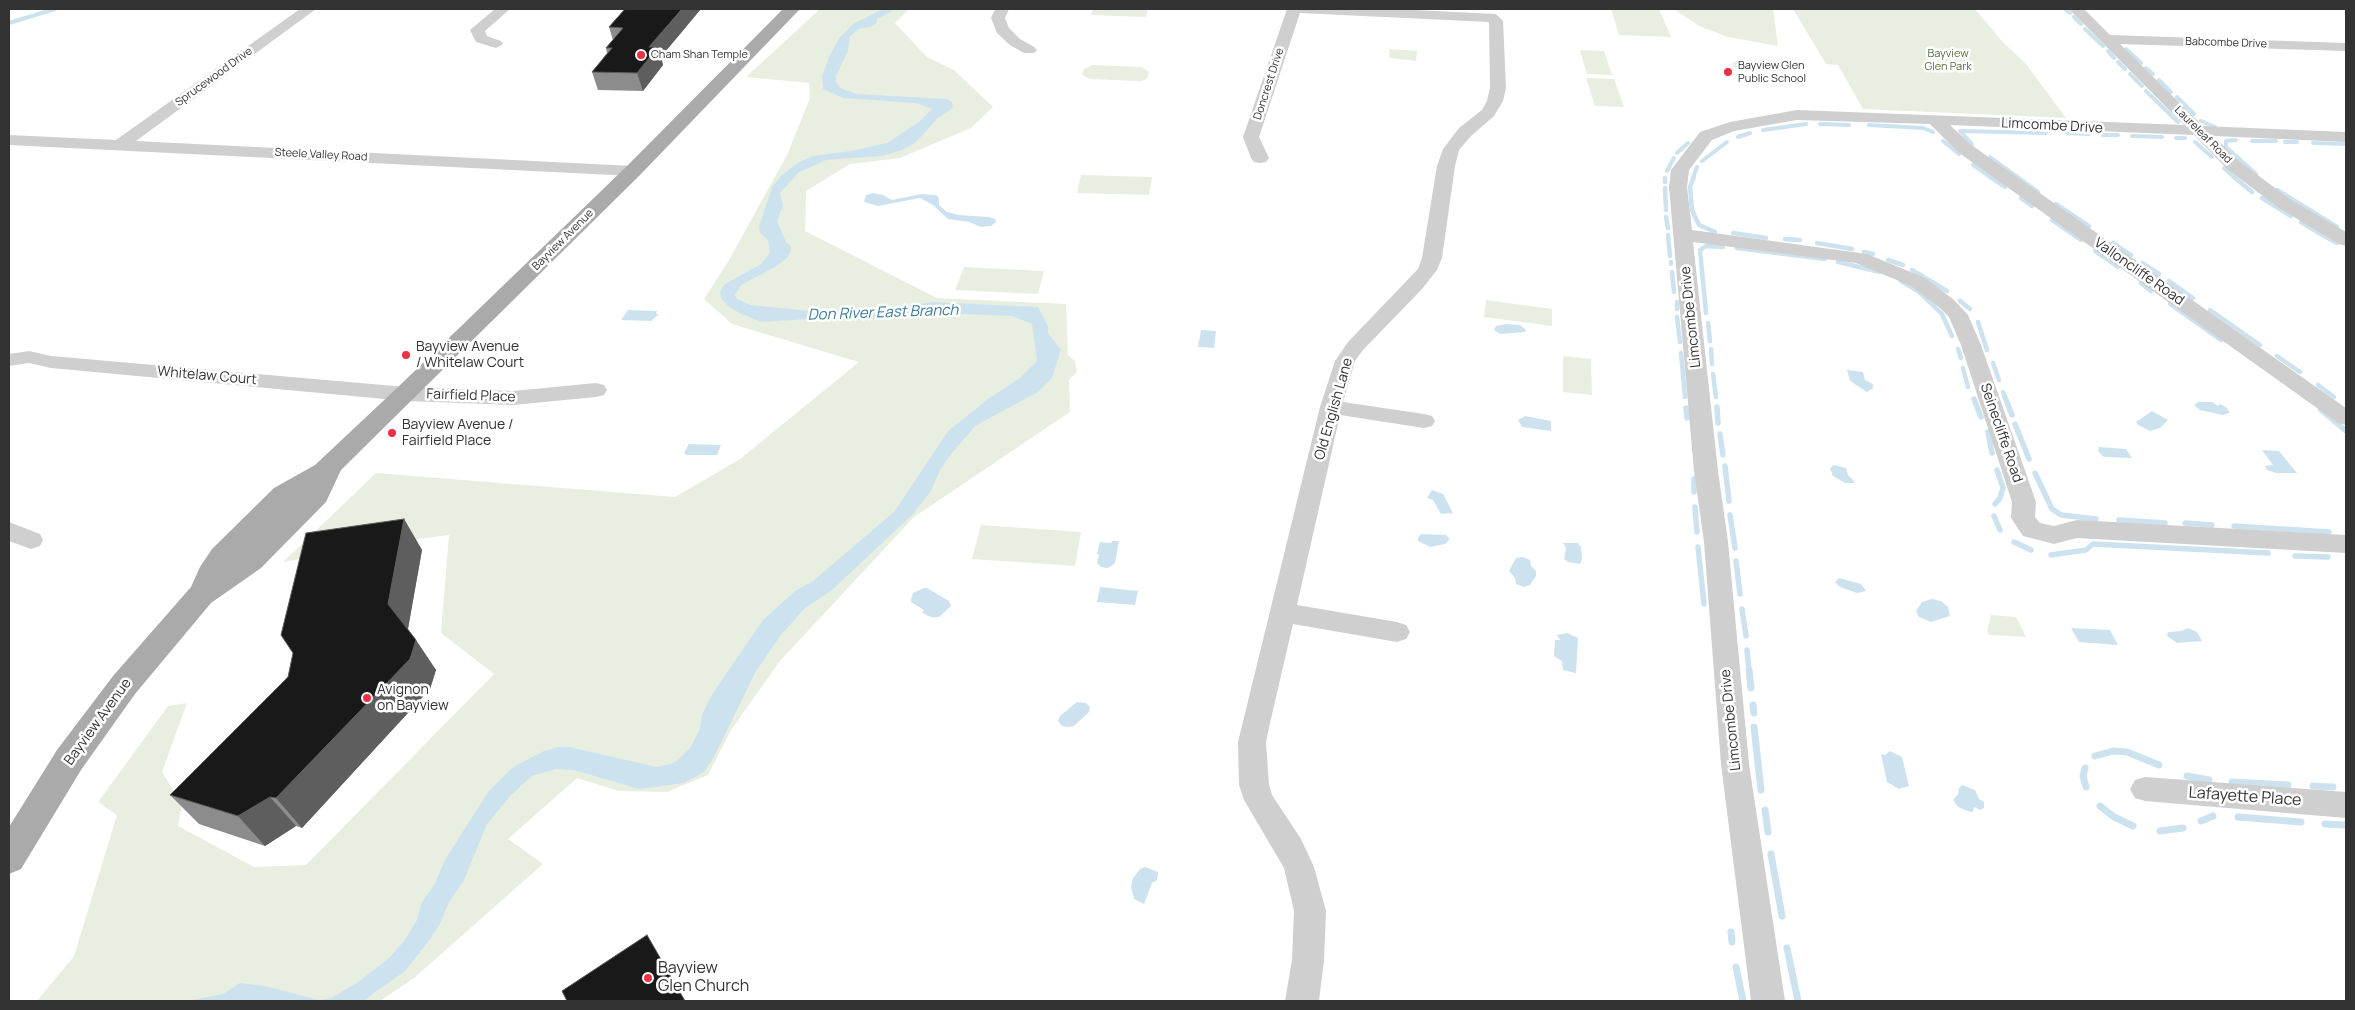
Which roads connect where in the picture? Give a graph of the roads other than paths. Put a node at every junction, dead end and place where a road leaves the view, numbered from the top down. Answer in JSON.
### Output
{"nodes":[{"id":1,"x":309,"y":9,"type":"edge"},
{"id":2,"x":503,"y":9,"type":"edge"},
{"id":3,"x":792,"y":9,"type":"edge"},
{"id":4,"x":1002,"y":9,"type":"edge"},
{"id":5,"x":1294,"y":9,"type":"edge"},
{"id":6,"x":2076,"y":9,"type":"edge"},
{"id":7,"x":2106,"y":39,"type":"junction"},
{"id":8,"x":496,"y":44,"type":"dead end"},
{"id":9,"x":2346,"y":47,"type":"edge"},
{"id":10,"x":1029,"y":50,"type":"dead end"},
{"id":11,"x":1936,"y":121,"type":"junction"},
{"id":12,"x":2200,"y":132,"type":"junction"},
{"id":13,"x":2346,"y":137,"type":"edge"},
{"id":14,"x":9,"y":140,"type":"edge"},
{"id":15,"x":120,"y":145,"type":"junction"},
{"id":16,"x":1260,"y":158,"type":"dead end"},
{"id":17,"x":633,"y":171,"type":"junction"},
{"id":18,"x":1683,"y":235,"type":"junction"},
{"id":19,"x":2346,"y":240,"type":"edge"},
{"id":20,"x":9,"y":360,"type":"edge"},
{"id":21,"x":596,"y":390,"type":"dead end"},
{"id":22,"x":406,"y":394,"type":"junction"},
{"id":23,"x":1331,"y":408,"type":"junction"},
{"id":24,"x":2346,"y":418,"type":"edge"},
{"id":25,"x":1424,"y":421,"type":"dead end"},
{"id":26,"x":9,"y":531,"type":"edge"},
{"id":27,"x":31,"y":540,"type":"dead end"},
{"id":28,"x":2346,"y":544,"type":"edge"},
{"id":29,"x":1282,"y":612,"type":"junction"},
{"id":30,"x":1396,"y":632,"type":"dead end"},
{"id":31,"x":2145,"y":790,"type":"dead end"},
{"id":32,"x":2346,"y":805,"type":"edge"},
{"id":33,"x":9,"y":858,"type":"edge"},
{"id":34,"x":1302,"y":1001,"type":"edge"},
{"id":35,"x":1768,"y":1001,"type":"edge"}],
"edges":[{"from":1,"to":15,"type":"street","name":"Sprucewood Drive"},
{"from":2,"to":8,"type":"street"},
{"from":3,"to":17,"type":"main road","name":"Bayview Avenue"},
{"from":4,"to":10,"type":"street"},
{"from":5,"to":16,"type":"street","name":"Doncrest Drive"},
{"from":5,"to":23,"type":"street","name":"Old English Lane"},
{"from":6,"to":7,"type":"street","name":"Laureleaf Road"},
{"from":7,"to":9,"type":"street","name":"Babcombe Drive"},
{"from":7,"to":12,"type":"street","name":"Laureleaf Road"},
{"from":11,"to":12,"type":"street","name":"Limcombe Drive"},
{"from":11,"to":18,"type":"street","name":"Limcombe Drive"},
{"from":11,"to":24,"type":"street","name":"Valloncliffe Road"},
{"from":12,"to":13,"type":"street"},
{"from":12,"to":19,"type":"street","name":"Laureleaf Road"},
{"from":14,"to":15,"type":"street","name":"Steele Valley Road"},
{"from":15,"to":17,"type":"street","name":"Steele Valley Road"},
{"from":17,"to":22,"type":"main road","name":"Bayview Avenue"},
{"from":18,"to":28,"type":"street","name":"Seinecliffe Road"},
{"from":18,"to":35,"type":"street","name":"Limcombe Drive"},
{"from":20,"to":22,"type":"street","name":"Whitelaw Court"},
{"from":21,"to":22,"type":"street","name":"Fairfield Place"},
{"from":22,"to":33,"type":"main road","name":"Bayview Avenue"},
{"from":23,"to":25,"type":"street"},
{"from":23,"to":29,"type":"street","name":"Old English Lane"},
{"from":26,"to":27,"type":"street"},
{"from":29,"to":30,"type":"street"},
{"from":29,"to":34,"type":"street","name":"Old English Lane"},
{"from":31,"to":32,"type":"street","name":"Lafayette Place"}]}
